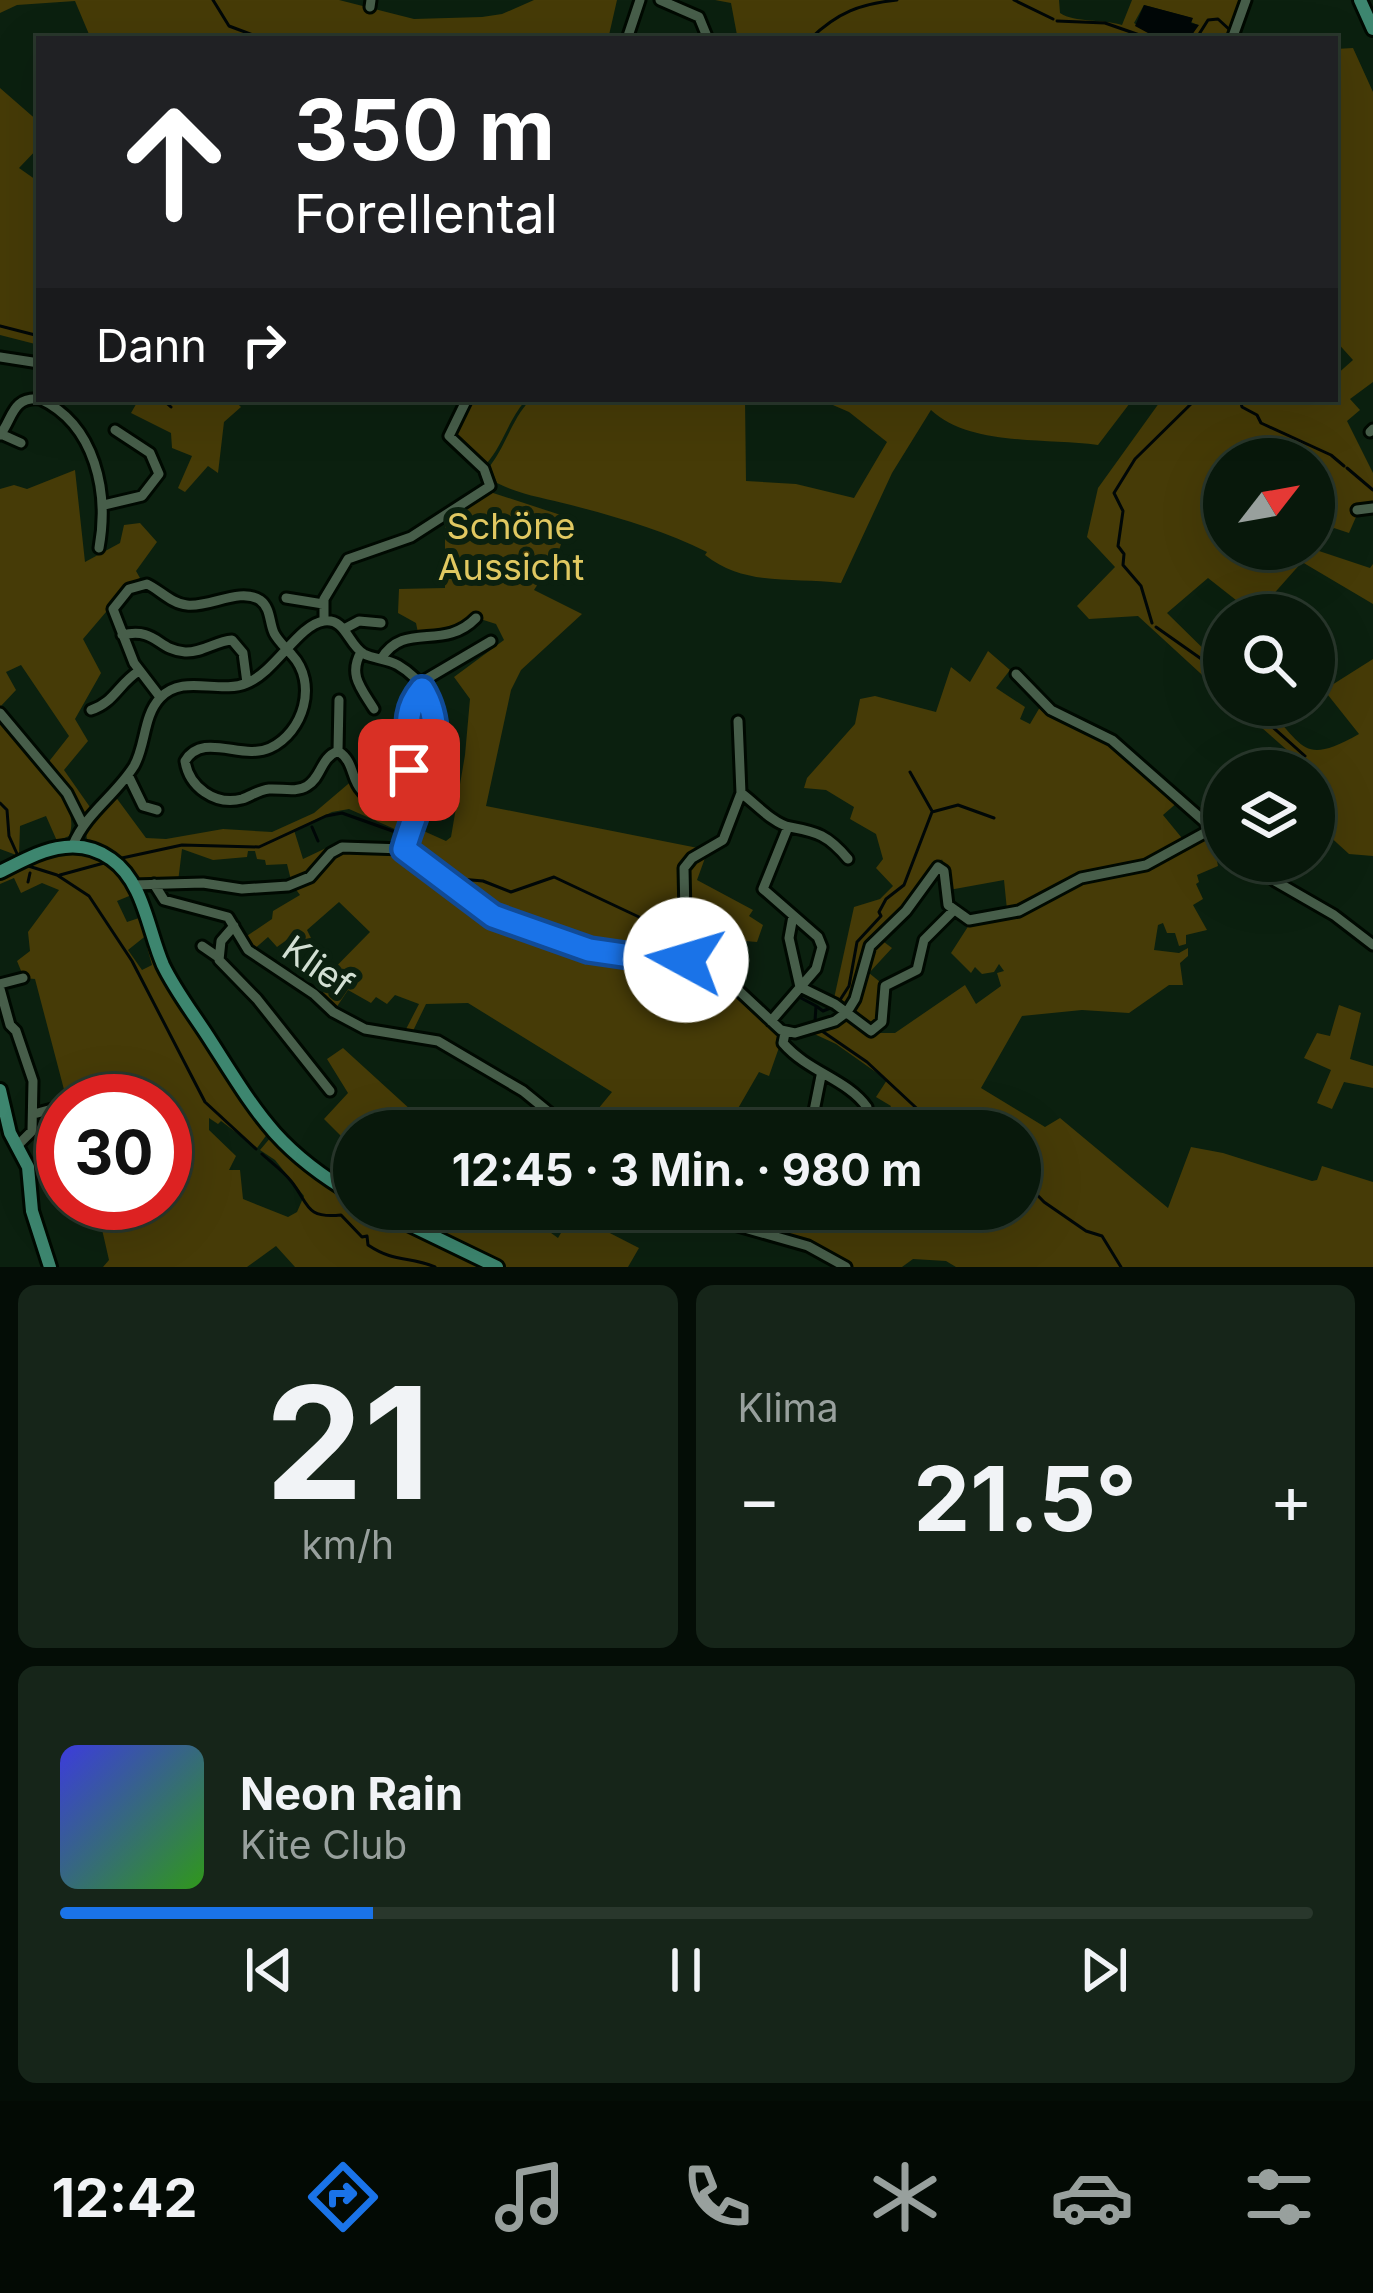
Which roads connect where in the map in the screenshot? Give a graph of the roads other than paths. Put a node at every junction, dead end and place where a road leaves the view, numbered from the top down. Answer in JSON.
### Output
{"nodes":[{"id":1,"x":640,"y":0,"type":"edge"},
{"id":2,"x":660,"y":0,"type":"edge"},
{"id":3,"x":1246,"y":0,"type":"edge"},
{"id":4,"x":1360,"y":0,"type":"edge"},
{"id":5,"x":1373,"y":29,"type":"edge"},
{"id":6,"x":628,"y":36,"type":"edge"},
{"id":7,"x":707,"y":36,"type":"edge"},
{"id":8,"x":1233,"y":36,"type":"edge"},
{"id":9,"x":0,"y":357,"type":"edge"},
{"id":10,"x":36,"y":363,"type":"edge"},
{"id":11,"x":36,"y":399,"type":"edge"},
{"id":12,"x":44,"y":402,"type":"edge"},
{"id":13,"x":466,"y":402,"type":"edge"},
{"id":14,"x":115,"y":430,"type":"dead end"},
{"id":15,"x":1,"y":435,"type":"edge"},
{"id":16,"x":21,"y":442,"type":"dead end"},
{"id":17,"x":104,"y":505,"type":"junction"},
{"id":18,"x":1373,"y":508,"type":"edge"},
{"id":19,"x":1357,"y":510,"type":"dead end"},
{"id":20,"x":99,"y":548,"type":"dead end"},
{"id":21,"x":286,"y":598,"type":"dead end"},
{"id":22,"x":323,"y":604,"type":"junction"},
{"id":23,"x":476,"y":618,"type":"dead end"},
{"id":24,"x":324,"y":621,"type":"junction"},
{"id":25,"x":381,"y":623,"type":"dead end"},
{"id":26,"x":344,"y":629,"type":"junction"},
{"id":27,"x":122,"y":634,"type":"junction"},
{"id":28,"x":491,"y":641,"type":"dead end"},
{"id":29,"x":288,"y":650,"type":"junction"},
{"id":30,"x":362,"y":652,"type":"junction"},
{"id":31,"x":381,"y":659,"type":"junction"},
{"id":32,"x":139,"y":671,"type":"junction"},
{"id":33,"x":1016,"y":674,"type":"dead end"},
{"id":34,"x":247,"y":683,"type":"junction"},
{"id":35,"x":420,"y":687,"type":"junction"},
{"id":36,"x":160,"y":697,"type":"junction"},
{"id":37,"x":339,"y":700,"type":"dead end"},
{"id":38,"x":374,"y":709,"type":"dead end"},
{"id":39,"x":91,"y":710,"type":"dead end"},
{"id":40,"x":0,"y":712,"type":"edge"},
{"id":41,"x":738,"y":721,"type":"dead end"},
{"id":42,"x":406,"y":730,"type":"junction"},
{"id":43,"x":379,"y":746,"type":"dead end"},
{"id":44,"x":338,"y":751,"type":"junction"},
{"id":45,"x":128,"y":775,"type":"junction"},
{"id":46,"x":386,"y":782,"type":"dead end"},
{"id":47,"x":741,"y":793,"type":"junction"},
{"id":48,"x":157,"y":811,"type":"dead end"},
{"id":49,"x":416,"y":814,"type":"junction"},
{"id":50,"x":1203,"y":820,"type":"edge"},
{"id":51,"x":83,"y":825,"type":"junction"},
{"id":52,"x":788,"y":827,"type":"junction"},
{"id":53,"x":1203,"y":833,"type":"edge"},
{"id":54,"x":73,"y":845,"type":"junction"},
{"id":55,"x":404,"y":849,"type":"junction"},
{"id":56,"x":848,"y":859,"type":"dead end"},
{"id":57,"x":0,"y":872,"type":"edge"},
{"id":58,"x":1277,"y":882,"type":"edge"},
{"id":59,"x":154,"y":884,"type":"junction"},
{"id":60,"x":134,"y":885,"type":"junction"},
{"id":61,"x":953,"y":910,"type":"junction"},
{"id":62,"x":793,"y":916,"type":"junction"},
{"id":63,"x":234,"y":926,"type":"junction"},
{"id":64,"x":1372,"y":941,"type":"edge"},
{"id":65,"x":202,"y":946,"type":"dead end"},
{"id":66,"x":218,"y":957,"type":"junction"},
{"id":67,"x":686,"y":964,"type":"junction"},
{"id":68,"x":23,"y":978,"type":"dead end"},
{"id":69,"x":0,"y":986,"type":"edge"},
{"id":70,"x":800,"y":987,"type":"junction"},
{"id":71,"x":847,"y":1012,"type":"junction"},
{"id":72,"x":772,"y":1021,"type":"junction"},
{"id":73,"x":785,"y":1033,"type":"junction"},
{"id":74,"x":821,"y":1076,"type":"junction"},
{"id":75,"x":0,"y":1090,"type":"edge"},
{"id":76,"x":330,"y":1091,"type":"dead end"},
{"id":77,"x":36,"y":1095,"type":"edge"},
{"id":78,"x":868,"y":1107,"type":"dead end"},
{"id":79,"x":546,"y":1110,"type":"edge"},
{"id":80,"x":814,"y":1110,"type":"edge"},
{"id":81,"x":36,"y":1122,"type":"edge"},
{"id":82,"x":21,"y":1143,"type":"junction"},
{"id":83,"x":333,"y":1182,"type":"edge"},
{"id":84,"x":420,"y":1230,"type":"edge"},
{"id":85,"x":755,"y":1230,"type":"edge"},
{"id":86,"x":771,"y":1230,"type":"edge"},
{"id":87,"x":770,"y":1234,"type":"junction"},
{"id":88,"x":50,"y":1267,"type":"edge"},
{"id":89,"x":497,"y":1267,"type":"edge"},
{"id":90,"x":846,"y":1267,"type":"edge"}],
"edges":[{"from":1,"to":6,"type":"street"},
{"from":2,"to":7,"type":"street"},
{"from":3,"to":8,"type":"street"},
{"from":4,"to":5,"type":"main road"},
{"from":9,"to":10,"type":"street"},
{"from":11,"to":15,"type":"street"},
{"from":12,"to":17,"type":"street"},
{"from":13,"to":22,"type":"street"},
{"from":14,"to":17,"type":"street"},
{"from":15,"to":16,"type":"street"},
{"from":17,"to":20,"type":"street"},
{"from":18,"to":19,"type":"street"},
{"from":21,"to":22,"type":"street"},
{"from":22,"to":24,"type":"street"},
{"from":23,"to":31,"type":"street"},
{"from":24,"to":26,"type":"street"},
{"from":24,"to":29,"type":"street"},
{"from":25,"to":26,"type":"street"},
{"from":26,"to":30,"type":"street"},
{"from":27,"to":29,"type":"street"},
{"from":27,"to":32,"type":"street"},
{"from":27,"to":34,"type":"street"},
{"from":28,"to":35,"type":"street"},
{"from":29,"to":34,"type":"street"},
{"from":29,"to":44,"type":"street"},
{"from":30,"to":31,"type":"street"},
{"from":30,"to":38,"type":"street"},
{"from":31,"to":35,"type":"street"},
{"from":32,"to":36,"type":"street"},
{"from":32,"to":39,"type":"street"},
{"from":33,"to":50,"type":"street"},
{"from":34,"to":36,"type":"street"},
{"from":35,"to":42,"type":"street"},
{"from":35,"to":49,"type":"street"},
{"from":36,"to":45,"type":"street"},
{"from":37,"to":44,"type":"street"},
{"from":40,"to":51,"type":"street"},
{"from":41,"to":47,"type":"street"},
{"from":42,"to":43,"type":"street"},
{"from":42,"to":46,"type":"street"},
{"from":44,"to":49,"type":"street"},
{"from":45,"to":48,"type":"street"},
{"from":45,"to":51,"type":"street"},
{"from":47,"to":52,"type":"street"},
{"from":47,"to":67,"type":"street"},
{"from":49,"to":55,"type":"street"},
{"from":51,"to":54,"type":"street"},
{"from":52,"to":56,"type":"street"},
{"from":52,"to":62,"type":"street"},
{"from":53,"to":61,"type":"street"},
{"from":54,"to":57,"type":"main road"},
{"from":54,"to":60,"type":"main road"},
{"from":55,"to":59,"type":"street"},
{"from":55,"to":67,"type":"street"},
{"from":58,"to":64,"type":"street"},
{"from":59,"to":60,"type":"street"},
{"from":59,"to":63,"type":"street","name":"Klief"},
{"from":60,"to":83,"type":"main road"},
{"from":61,"to":71,"type":"street"},
{"from":61,"to":71,"type":"street"},
{"from":62,"to":70,"type":"street"},
{"from":62,"to":70,"type":"street"},
{"from":63,"to":66,"type":"street"},
{"from":63,"to":79,"type":"street","name":"Klief"},
{"from":65,"to":66,"type":"street"},
{"from":66,"to":76,"type":"street"},
{"from":67,"to":72,"type":"street"},
{"from":68,"to":69,"type":"street"},
{"from":69,"to":77,"type":"street"},
{"from":70,"to":71,"type":"street"},
{"from":70,"to":72,"type":"street"},
{"from":71,"to":73,"type":"street"},
{"from":72,"to":73,"type":"street"},
{"from":73,"to":74,"type":"street"},
{"from":74,"to":78,"type":"street"},
{"from":74,"to":80,"type":"street"},
{"from":75,"to":82,"type":"main road"},
{"from":81,"to":82,"type":"street"},
{"from":82,"to":88,"type":"main road"},
{"from":84,"to":89,"type":"main road"},
{"from":85,"to":87,"type":"street"},
{"from":86,"to":87,"type":"street"},
{"from":87,"to":90,"type":"street"}]}
